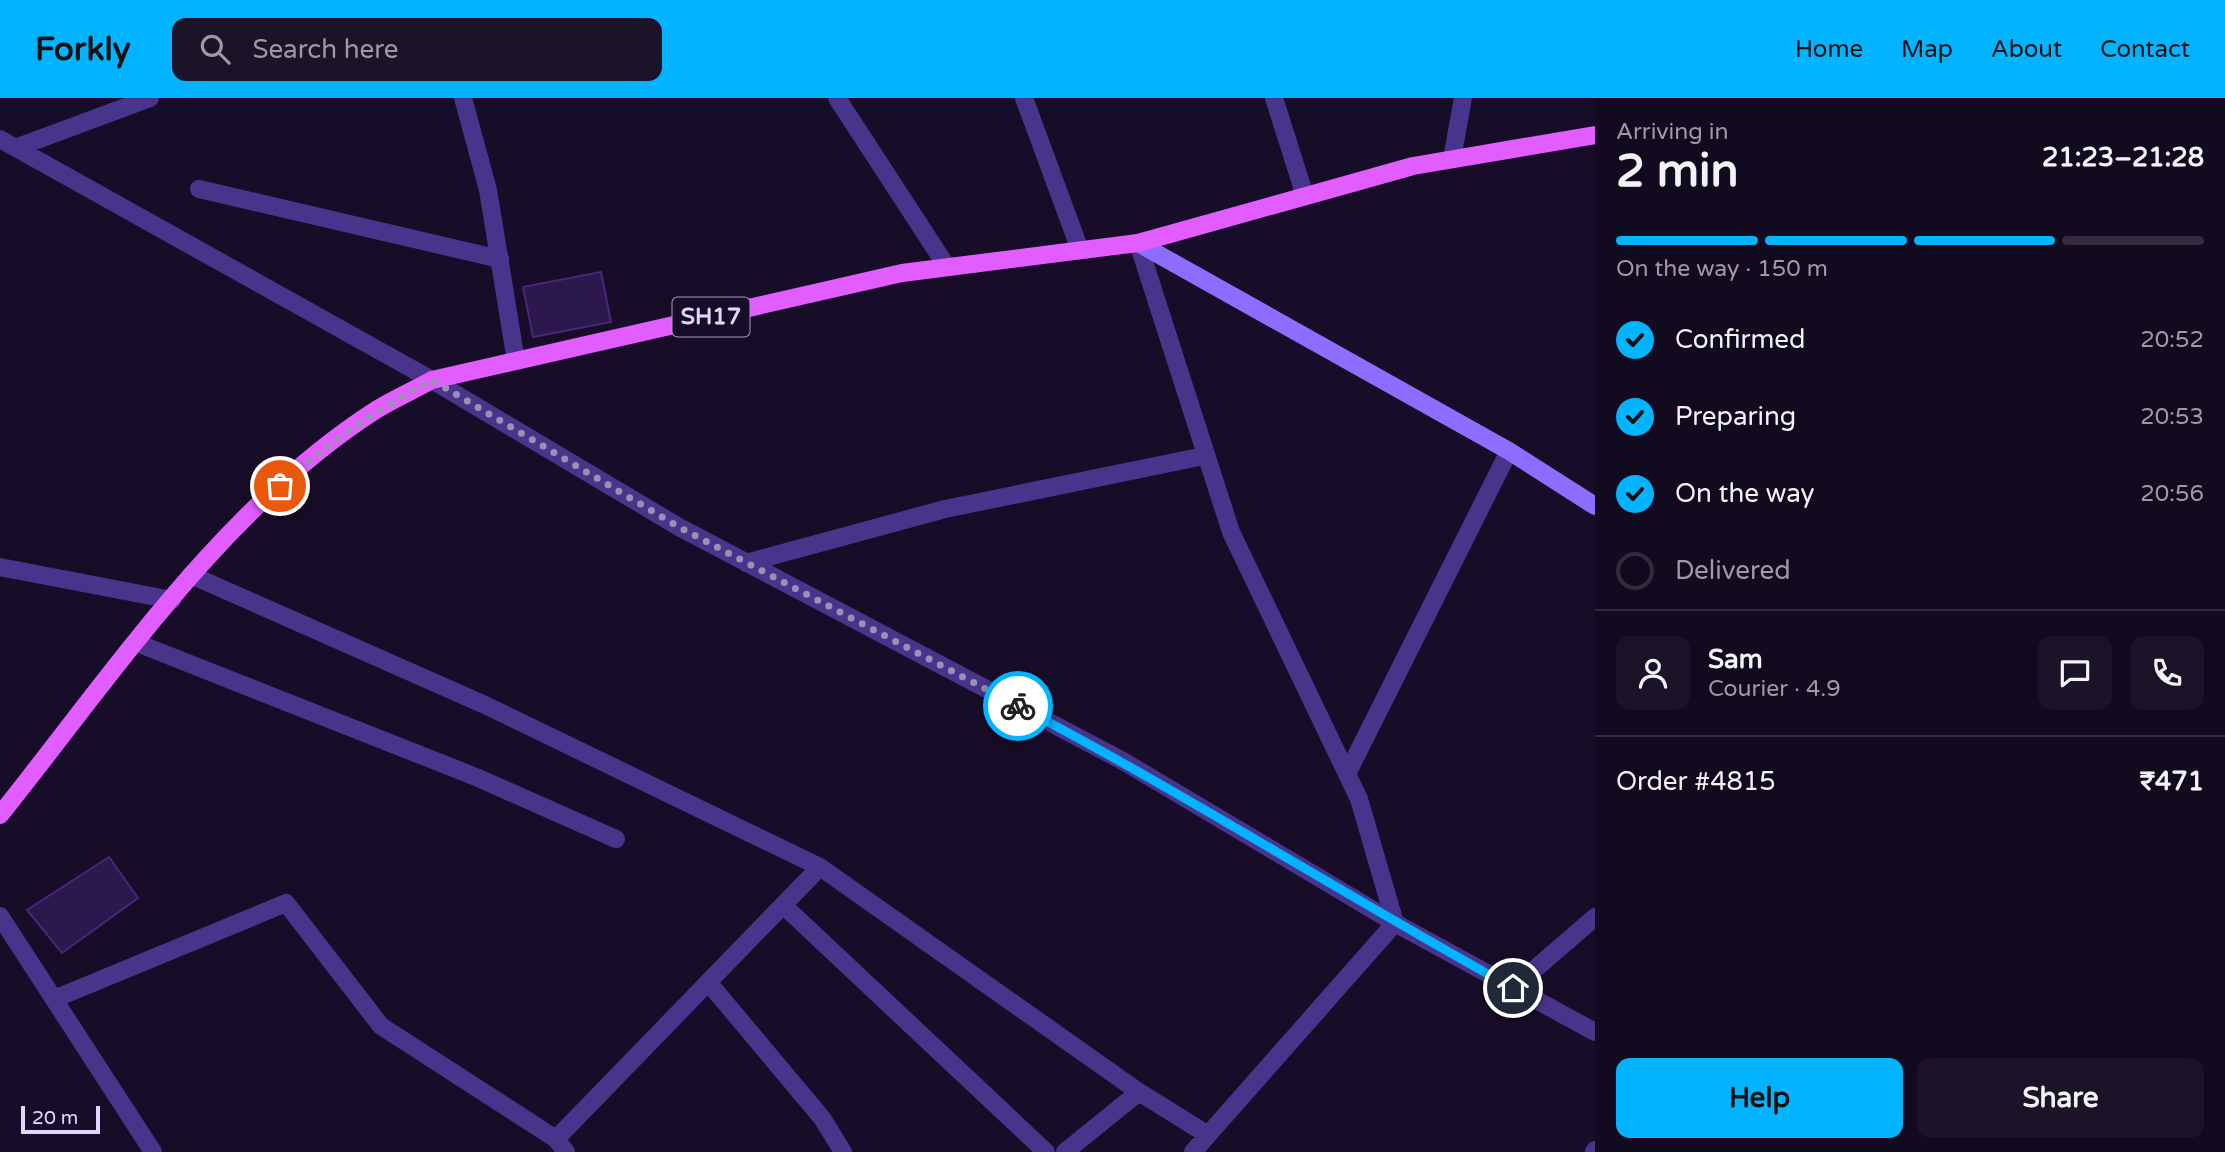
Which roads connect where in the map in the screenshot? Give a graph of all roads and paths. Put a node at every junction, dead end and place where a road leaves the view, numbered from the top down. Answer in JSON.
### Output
{"nodes":[{"id":1,"x":150,"y":98,"type":"edge"},
{"id":2,"x":464,"y":98,"type":"edge"},
{"id":3,"x":837,"y":98,"type":"edge"},
{"id":4,"x":1024,"y":98,"type":"edge"},
{"id":5,"x":1274,"y":98,"type":"edge"},
{"id":6,"x":1462,"y":98,"type":"edge"},
{"id":7,"x":1595,"y":135,"type":"edge"},
{"id":8,"x":0,"y":139,"type":"edge"},
{"id":9,"x":18,"y":147,"type":"junction"},
{"id":10,"x":1452,"y":159,"type":"junction"},
{"id":11,"x":199,"y":189,"type":"dead end"},
{"id":12,"x":1305,"y":196,"type":"junction"},
{"id":13,"x":1138,"y":243,"type":"junction"},
{"id":14,"x":1080,"y":250,"type":"junction"},
{"id":15,"x":500,"y":259,"type":"junction"},
{"id":16,"x":947,"y":267,"type":"junction"},
{"id":17,"x":516,"y":361,"type":"junction"},
{"id":18,"x":432,"y":380,"type":"junction"},
{"id":19,"x":1509,"y":451,"type":"junction"},
{"id":20,"x":1205,"y":456,"type":"junction"},
{"id":21,"x":1595,"y":506,"type":"edge"},
{"id":22,"x":746,"y":563,"type":"junction"},
{"id":23,"x":0,"y":567,"type":"edge"},
{"id":24,"x":191,"y":575,"type":"junction"},
{"id":25,"x":172,"y":600,"type":"junction"},
{"id":26,"x":137,"y":643,"type":"junction"},
{"id":27,"x":1347,"y":774,"type":"junction"},
{"id":28,"x":0,"y":815,"type":"edge"},
{"id":29,"x":617,"y":839,"type":"dead end"},
{"id":30,"x":820,"y":867,"type":"junction"},
{"id":31,"x":783,"y":905,"type":"junction"},
{"id":32,"x":0,"y":916,"type":"edge"},
{"id":33,"x":1595,"y":917,"type":"edge"},
{"id":34,"x":1395,"y":923,"type":"junction"},
{"id":35,"x":708,"y":982,"type":"junction"},
{"id":36,"x":1513,"y":988,"type":"junction"},
{"id":37,"x":54,"y":999,"type":"junction"},
{"id":38,"x":1595,"y":1032,"type":"edge"},
{"id":39,"x":1139,"y":1092,"type":"junction"},
{"id":40,"x":1208,"y":1135,"type":"junction"},
{"id":41,"x":561,"y":1145,"type":"edge"},
{"id":42,"x":153,"y":1152,"type":"edge"},
{"id":43,"x":843,"y":1152,"type":"edge"},
{"id":44,"x":1046,"y":1152,"type":"edge"},
{"id":45,"x":1065,"y":1152,"type":"edge"},
{"id":46,"x":1192,"y":1152,"type":"edge"}],
"edges":[{"from":1,"to":9,"type":"street"},
{"from":2,"to":15,"type":"street"},
{"from":3,"to":16,"type":"street"},
{"from":4,"to":14,"type":"street"},
{"from":5,"to":12,"type":"street"},
{"from":6,"to":10,"type":"street"},
{"from":7,"to":10,"type":"main road","number":"SH17"},
{"from":8,"to":9,"type":"street"},
{"from":9,"to":18,"type":"street"},
{"from":10,"to":12,"type":"main road","number":"SH17"},
{"from":11,"to":15,"type":"street"},
{"from":12,"to":13,"type":"main road","number":"SH17"},
{"from":13,"to":14,"type":"main road","number":"SH17"},
{"from":13,"to":19,"type":"main road"},
{"from":13,"to":20,"type":"street"},
{"from":14,"to":16,"type":"main road","number":"SH17"},
{"from":15,"to":17,"type":"street"},
{"from":16,"to":17,"type":"main road","number":"SH17"},
{"from":17,"to":18,"type":"main road","number":"SH17"},
{"from":18,"to":22,"type":"street"},
{"from":18,"to":24,"type":"main road","number":"SH17"},
{"from":19,"to":21,"type":"main road"},
{"from":19,"to":27,"type":"street"},
{"from":20,"to":22,"type":"street"},
{"from":20,"to":27,"type":"street"},
{"from":22,"to":34,"type":"street"},
{"from":23,"to":25,"type":"street"},
{"from":24,"to":25,"type":"main road","number":"SH17"},
{"from":24,"to":30,"type":"street"},
{"from":25,"to":26,"type":"main road","number":"SH17"},
{"from":26,"to":28,"type":"main road","number":"SH17"},
{"from":26,"to":29,"type":"street"},
{"from":27,"to":34,"type":"street"},
{"from":30,"to":31,"type":"street"},
{"from":30,"to":39,"type":"street"},
{"from":31,"to":35,"type":"street"},
{"from":31,"to":44,"type":"street"},
{"from":32,"to":37,"type":"street"},
{"from":33,"to":36,"type":"street"},
{"from":34,"to":36,"type":"street"},
{"from":34,"to":40,"type":"street"},
{"from":35,"to":41,"type":"street"},
{"from":35,"to":43,"type":"street"},
{"from":36,"to":38,"type":"street"},
{"from":37,"to":41,"type":"street"},
{"from":37,"to":42,"type":"street"},
{"from":39,"to":40,"type":"street"},
{"from":39,"to":45,"type":"street"},
{"from":40,"to":46,"type":"street"}]}
